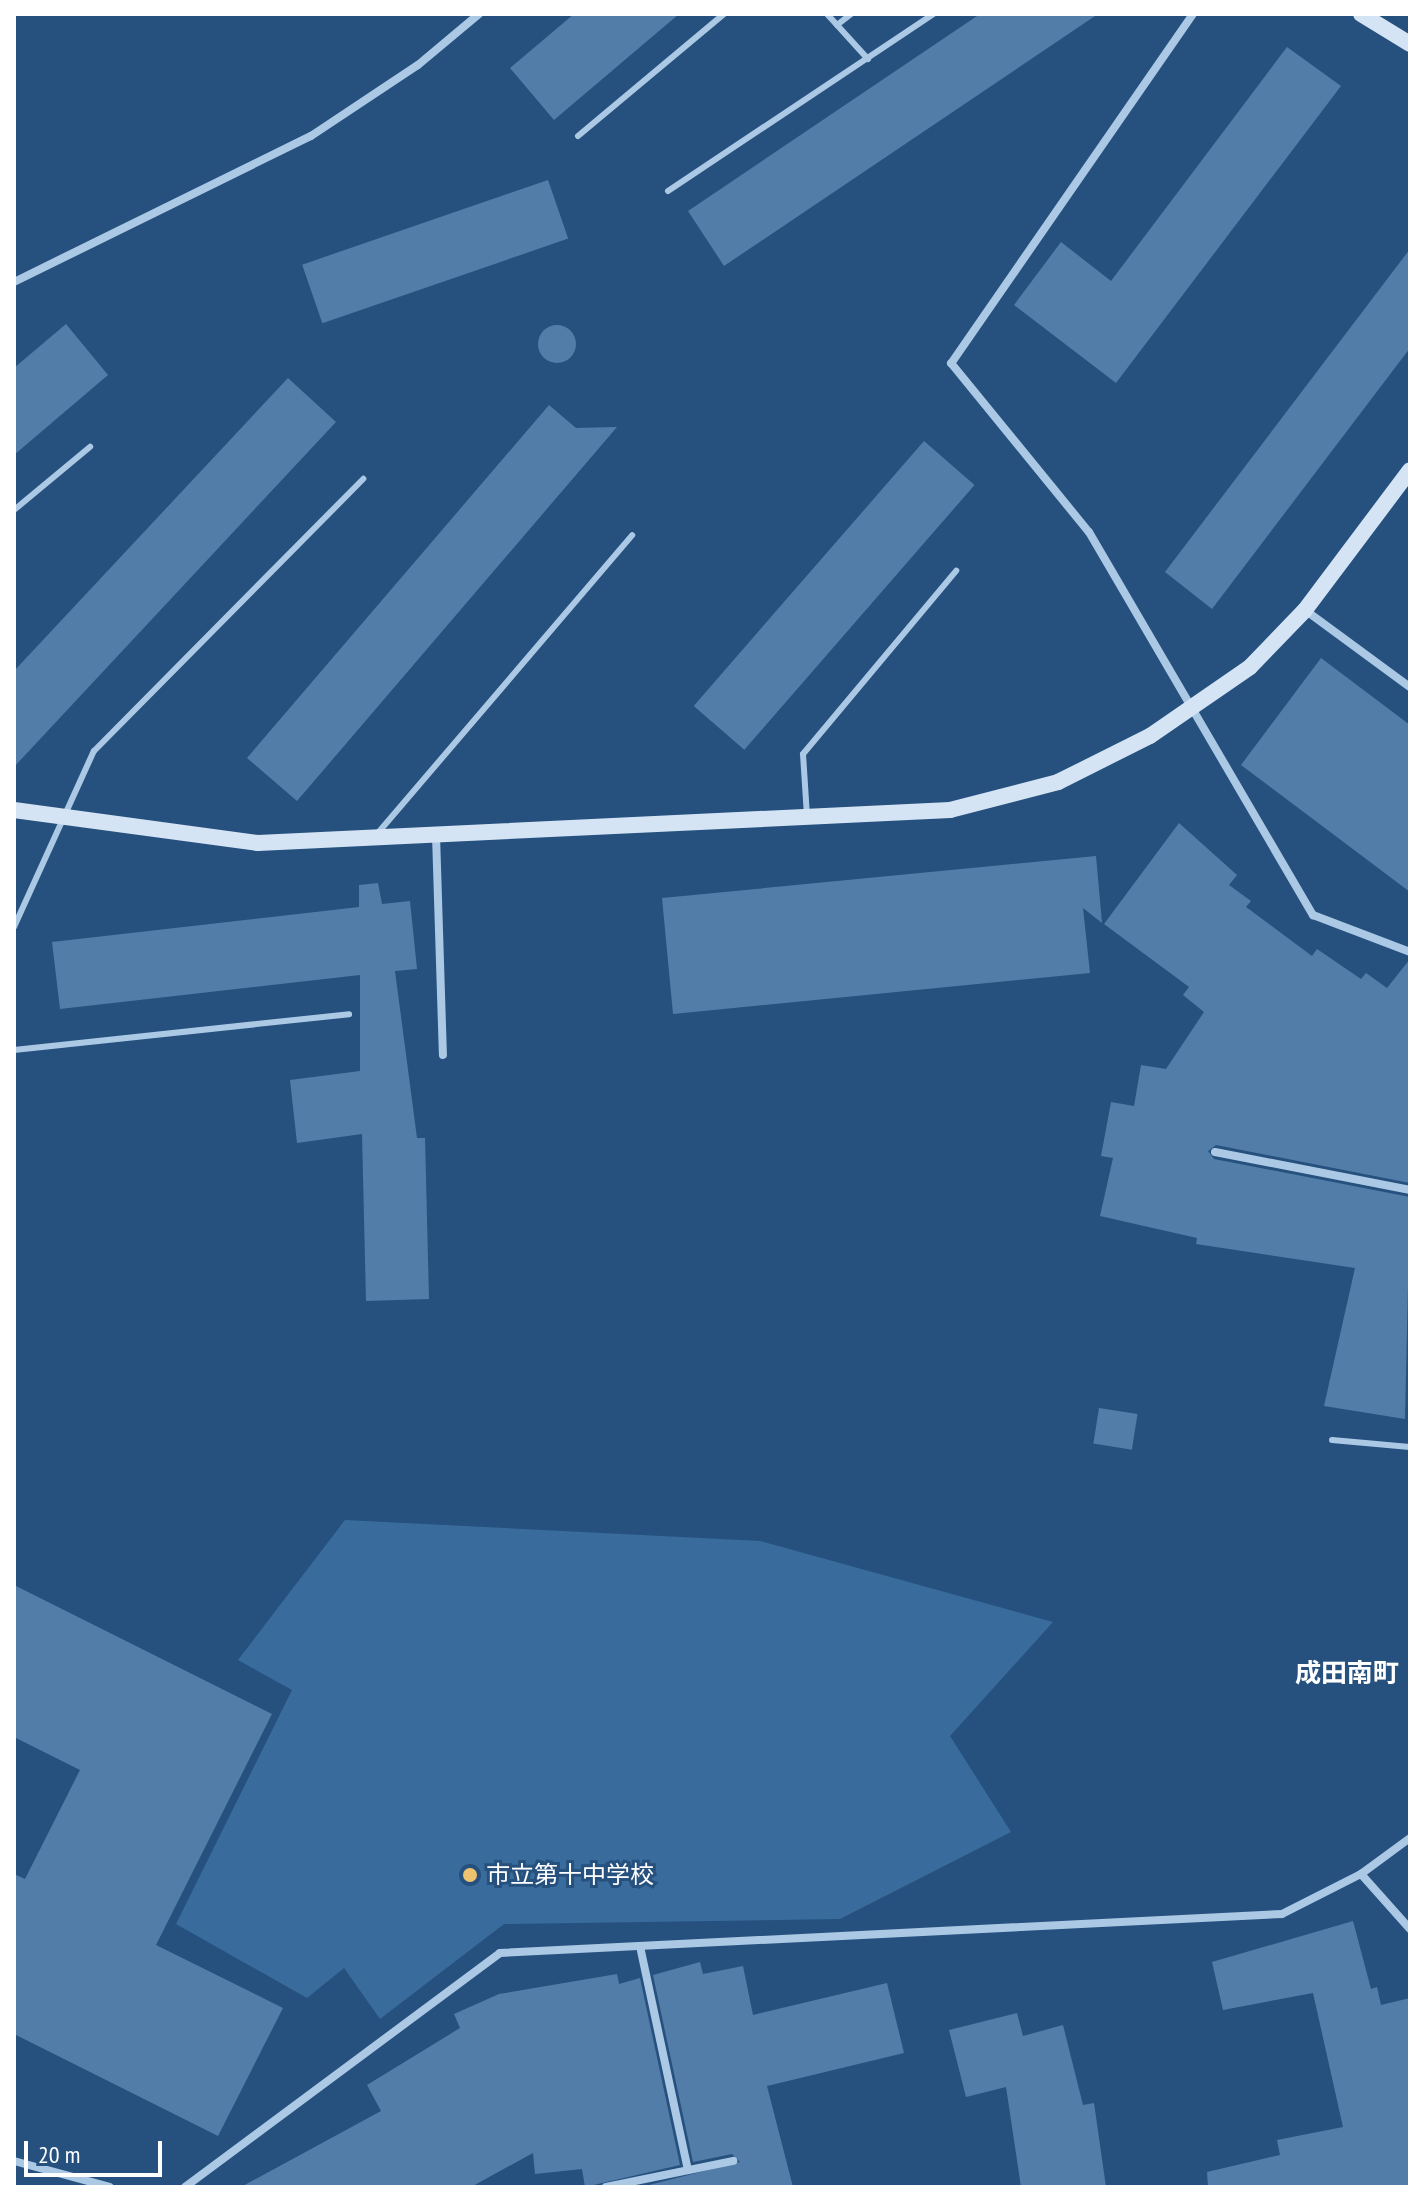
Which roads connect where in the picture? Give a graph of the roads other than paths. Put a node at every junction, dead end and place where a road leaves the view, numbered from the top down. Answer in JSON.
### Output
{"nodes":[{"id":1,"x":479,"y":14,"type":"edge"},
{"id":2,"x":724,"y":14,"type":"edge"},
{"id":3,"x":827,"y":14,"type":"edge"},
{"id":4,"x":851,"y":14,"type":"edge"},
{"id":5,"x":933,"y":14,"type":"edge"},
{"id":6,"x":1193,"y":14,"type":"edge"},
{"id":7,"x":1361,"y":14,"type":"edge"},
{"id":8,"x":837,"y":25,"type":"junction"},
{"id":9,"x":1410,"y":43,"type":"edge"},
{"id":10,"x":868,"y":59,"type":"junction"},
{"id":11,"x":578,"y":136,"type":"dead end"},
{"id":12,"x":668,"y":191,"type":"dead end"},
{"id":13,"x":14,"y":282,"type":"edge"},
{"id":14,"x":90,"y":447,"type":"dead end"},
{"id":15,"x":1410,"y":470,"type":"edge"},
{"id":16,"x":363,"y":479,"type":"dead end"},
{"id":17,"x":14,"y":510,"type":"edge"},
{"id":18,"x":632,"y":535,"type":"dead end"},
{"id":19,"x":956,"y":571,"type":"dead end"},
{"id":20,"x":1305,"y":610,"type":"junction"},
{"id":21,"x":1410,"y":687,"type":"edge"},
{"id":22,"x":1193,"y":706,"type":"junction"},
{"id":23,"x":14,"y":810,"type":"edge"},
{"id":24,"x":807,"y":816,"type":"junction"},
{"id":25,"x":61,"y":818,"type":"junction"},
{"id":26,"x":436,"y":835,"type":"junction"},
{"id":27,"x":373,"y":837,"type":"junction"},
{"id":28,"x":14,"y":927,"type":"edge"},
{"id":29,"x":1410,"y":952,"type":"edge"},
{"id":30,"x":349,"y":1014,"type":"dead end"},
{"id":31,"x":14,"y":1050,"type":"edge"},
{"id":32,"x":443,"y":1055,"type":"dead end"},
{"id":33,"x":1215,"y":1152,"type":"dead end"},
{"id":34,"x":1410,"y":1190,"type":"edge"},
{"id":35,"x":1332,"y":1440,"type":"dead end"},
{"id":36,"x":1410,"y":1447,"type":"edge"},
{"id":37,"x":1410,"y":1838,"type":"edge"},
{"id":38,"x":1361,"y":1874,"type":"junction"},
{"id":39,"x":1410,"y":1929,"type":"edge"},
{"id":40,"x":641,"y":1951,"type":"junction"},
{"id":41,"x":14,"y":2161,"type":"edge"},
{"id":42,"x":733,"y":2161,"type":"dead end"},
{"id":43,"x":688,"y":2170,"type":"junction"},
{"id":44,"x":110,"y":2187,"type":"edge"},
{"id":45,"x":185,"y":2187,"type":"edge"},
{"id":46,"x":606,"y":2187,"type":"edge"}],
"edges":[{"from":1,"to":13,"type":"street"},
{"from":2,"to":11,"type":"lane"},
{"from":3,"to":8,"type":"lane"},
{"from":4,"to":8,"type":"lane"},
{"from":5,"to":10,"type":"lane"},
{"from":6,"to":22,"type":"street"},
{"from":7,"to":9,"type":"street"},
{"from":8,"to":10,"type":"lane"},
{"from":10,"to":12,"type":"lane"},
{"from":14,"to":17,"type":"lane"},
{"from":15,"to":20,"type":"street"},
{"from":16,"to":25,"type":"lane"},
{"from":18,"to":27,"type":"lane"},
{"from":19,"to":24,"type":"lane"},
{"from":20,"to":21,"type":"street"},
{"from":20,"to":22,"type":"street"},
{"from":22,"to":24,"type":"street"},
{"from":22,"to":29,"type":"street"},
{"from":23,"to":25,"type":"street"},
{"from":24,"to":26,"type":"street"},
{"from":25,"to":27,"type":"street"},
{"from":25,"to":28,"type":"lane"},
{"from":26,"to":27,"type":"street"},
{"from":26,"to":32,"type":"street"},
{"from":30,"to":31,"type":"lane"},
{"from":33,"to":34,"type":"street"},
{"from":35,"to":36,"type":"lane"},
{"from":37,"to":38,"type":"street"},
{"from":38,"to":39,"type":"street"},
{"from":38,"to":40,"type":"street"},
{"from":40,"to":43,"type":"street"},
{"from":40,"to":45,"type":"street"},
{"from":41,"to":44,"type":"street"},
{"from":42,"to":43,"type":"street"},
{"from":43,"to":46,"type":"street"}]}
